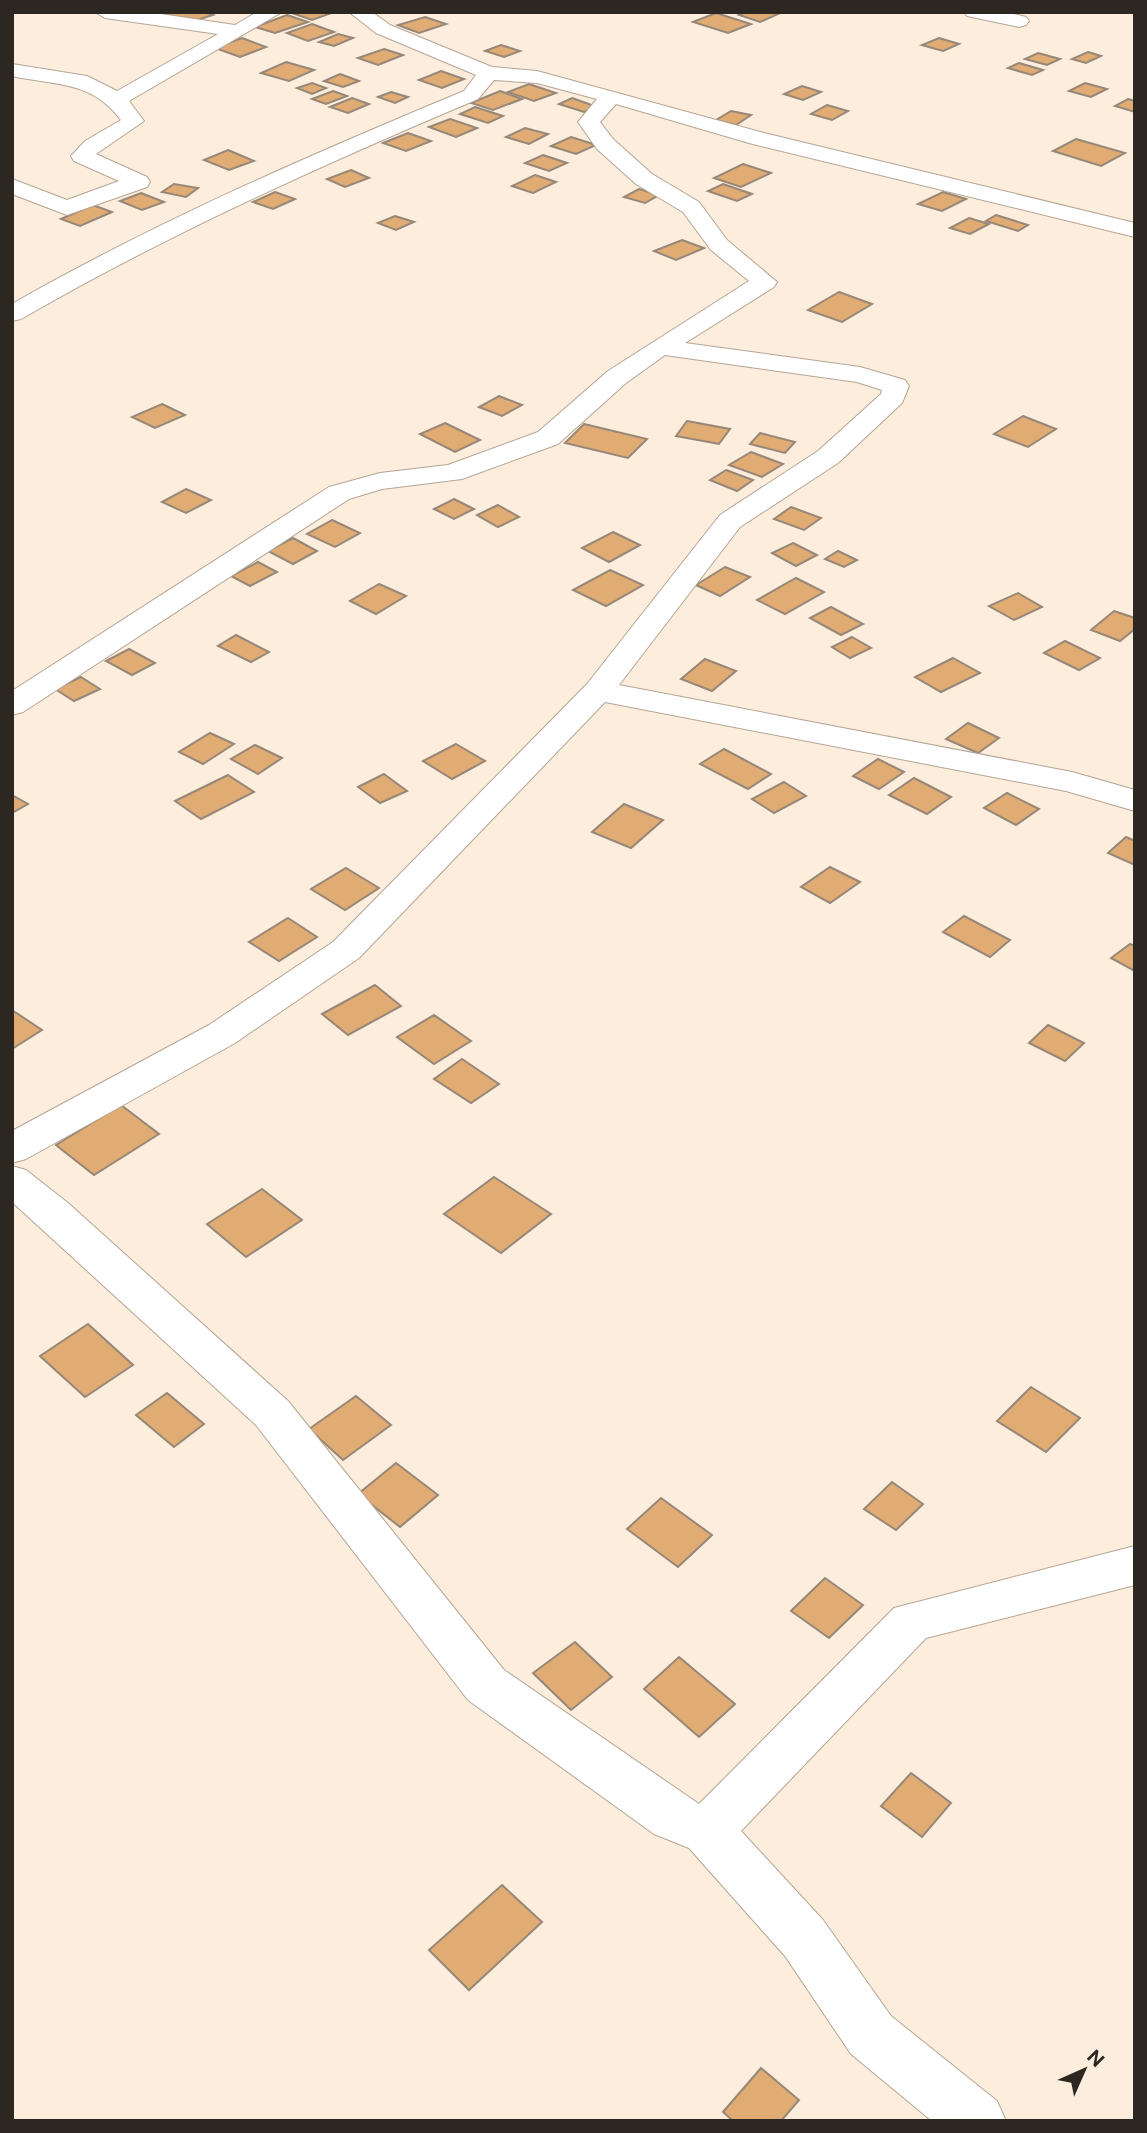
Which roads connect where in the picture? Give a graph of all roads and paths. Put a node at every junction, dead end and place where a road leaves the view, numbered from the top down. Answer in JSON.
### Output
{"nodes":[{"id":1,"x":105,"y":12,"type":"edge"},
{"id":2,"x":272,"y":12,"type":"edge"},
{"id":3,"x":359,"y":12,"type":"edge"},
{"id":4,"x":974,"y":12,"type":"edge"},
{"id":5,"x":1019,"y":22,"type":"dead end"},
{"id":6,"x":235,"y":31,"type":"junction"},
{"id":7,"x":12,"y":70,"type":"edge"},
{"id":8,"x":488,"y":73,"type":"junction"},
{"id":9,"x":611,"y":96,"type":"junction"},
{"id":10,"x":115,"y":108,"type":"junction"},
{"id":11,"x":12,"y":186,"type":"edge"},
{"id":12,"x":1135,"y":230,"type":"edge"},
{"id":13,"x":12,"y":314,"type":"edge"},
{"id":14,"x":660,"y":347,"type":"junction"},
{"id":15,"x":598,"y":691,"type":"junction"},
{"id":16,"x":12,"y":705,"type":"edge"},
{"id":17,"x":1135,"y":801,"type":"edge"},
{"id":18,"x":12,"y":1149,"type":"edge"},
{"id":19,"x":12,"y":1180,"type":"edge"},
{"id":20,"x":1135,"y":1565,"type":"edge"},
{"id":21,"x":706,"y":1831,"type":"junction"},
{"id":22,"x":977,"y":2121,"type":"edge"}],
"edges":[{"from":1,"to":6,"type":"street"},
{"from":2,"to":6,"type":"street"},
{"from":3,"to":8,"type":"street"},
{"from":4,"to":5,"type":"street"},
{"from":6,"to":10,"type":"street"},
{"from":7,"to":10,"type":"street"},
{"from":8,"to":9,"type":"street"},
{"from":8,"to":13,"type":"street"},
{"from":9,"to":12,"type":"street"},
{"from":9,"to":14,"type":"street"},
{"from":10,"to":11,"type":"street"},
{"from":14,"to":15,"type":"street"},
{"from":14,"to":16,"type":"street"},
{"from":15,"to":17,"type":"street"},
{"from":15,"to":18,"type":"street"},
{"from":19,"to":21,"type":"street"},
{"from":20,"to":21,"type":"street"},
{"from":21,"to":22,"type":"street"}]}
